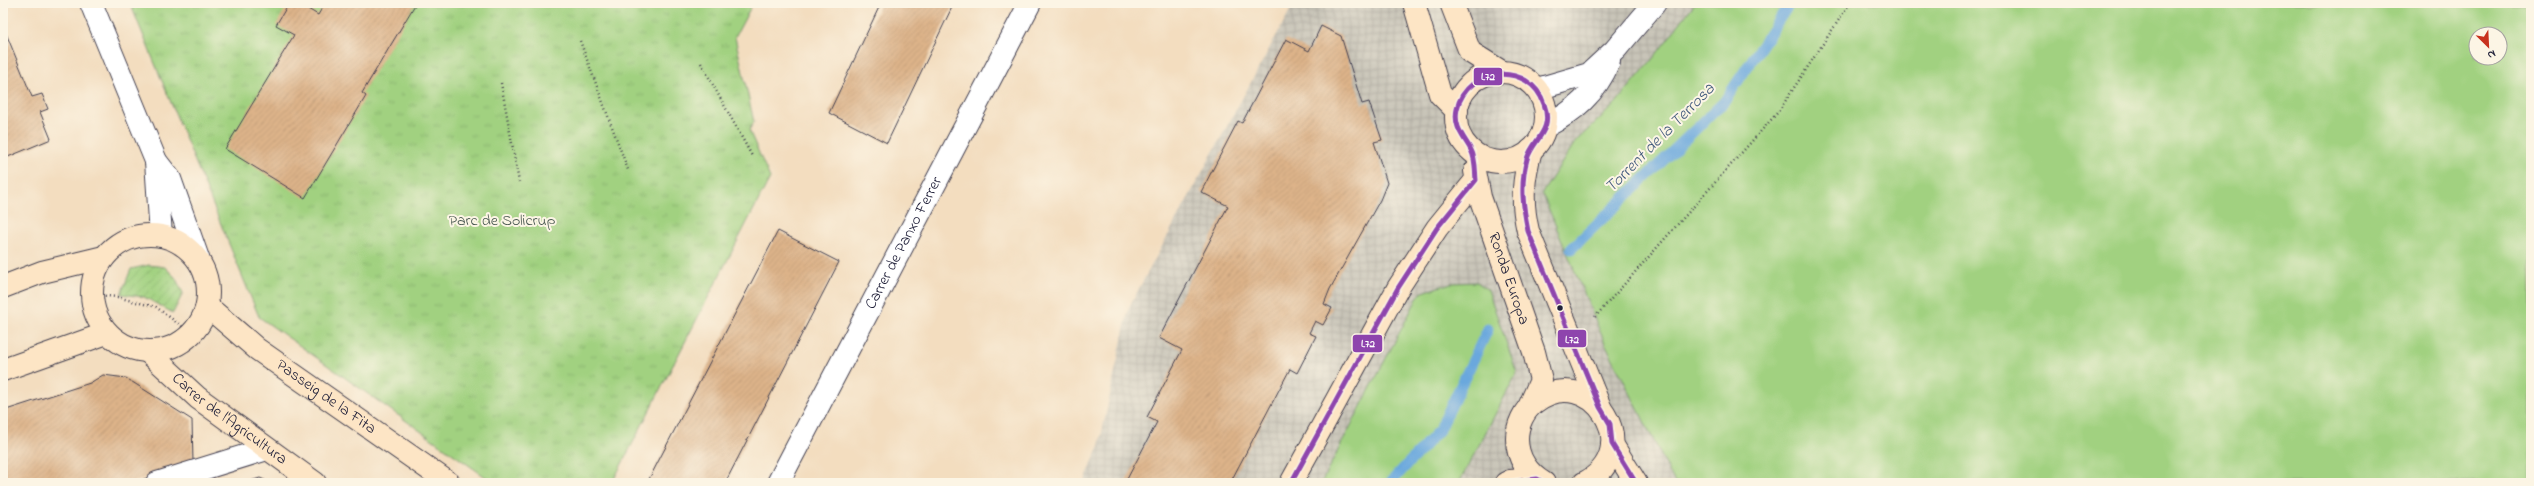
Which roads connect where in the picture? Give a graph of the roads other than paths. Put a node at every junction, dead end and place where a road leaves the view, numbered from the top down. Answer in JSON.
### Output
{"nodes":[{"id":1,"x":91,"y":3,"type":"edge"},
{"id":2,"x":1030,"y":3,"type":"edge"},
{"id":3,"x":1414,"y":3,"type":"edge"},
{"id":4,"x":1451,"y":3,"type":"edge"},
{"id":5,"x":1655,"y":3,"type":"edge"},
{"id":6,"x":1615,"y":50,"type":"junction"},
{"id":7,"x":1502,"y":72,"type":"junction"},
{"id":8,"x":1536,"y":89,"type":"junction"},
{"id":9,"x":1457,"y":111,"type":"junction"},
{"id":10,"x":1545,"y":127,"type":"junction"},
{"id":11,"x":1471,"y":150,"type":"junction"},
{"id":12,"x":1531,"y":150,"type":"junction"},
{"id":13,"x":156,"y":161,"type":"junction"},
{"id":14,"x":1476,"y":180,"type":"junction"},
{"id":15,"x":161,"y":236,"type":"junction"},
{"id":16,"x":104,"y":257,"type":"junction"},
{"id":17,"x":199,"y":261,"type":"junction"},
{"id":18,"x":3,"y":287,"type":"edge"},
{"id":19,"x":207,"y":306,"type":"junction"},
{"id":20,"x":107,"y":333,"type":"junction"},
{"id":21,"x":147,"y":351,"type":"junction"},
{"id":22,"x":3,"y":370,"type":"edge"},
{"id":23,"x":1530,"y":407,"type":"junction"},
{"id":24,"x":1600,"y":408,"type":"junction"},
{"id":25,"x":1612,"y":444,"type":"junction"},
{"id":26,"x":267,"y":449,"type":"junction"},
{"id":27,"x":1541,"y":481,"type":"edge"},
{"id":28,"x":157,"y":483,"type":"edge"},
{"id":29,"x":315,"y":483,"type":"edge"},
{"id":30,"x":449,"y":483,"type":"edge"},
{"id":31,"x":778,"y":483,"type":"edge"},
{"id":32,"x":1291,"y":483,"type":"edge"},
{"id":33,"x":1506,"y":483,"type":"edge"},
{"id":34,"x":1584,"y":483,"type":"edge"},
{"id":35,"x":1636,"y":483,"type":"edge"}],
"edges":[{"from":1,"to":13,"type":"street"},
{"from":2,"to":31,"type":"street","name":"Carrer de Panxo Ferrer"},
{"from":3,"to":9,"type":"street"},
{"from":4,"to":7,"type":"street","name":"Ronda Europa"},
{"from":5,"to":6,"type":"street"},
{"from":6,"to":8,"type":"street"},
{"from":6,"to":10,"type":"street"},
{"from":7,"to":8,"type":"street","name":"Ronda Europa"},
{"from":7,"to":9,"type":"street","name":"Ronda Europa"},
{"from":8,"to":10,"type":"street","name":"Ronda Europa"},
{"from":9,"to":11,"type":"street","name":"Ronda Europa"},
{"from":10,"to":12,"type":"street","name":"Ronda Europa"},
{"from":11,"to":12,"type":"street","name":"Ronda Europa"},
{"from":11,"to":14,"type":"street","name":"Ronda Europa"},
{"from":12,"to":24,"type":"street","name":"Ronda Europa"},
{"from":13,"to":15,"type":"street"},
{"from":13,"to":17,"type":"street"},
{"from":14,"to":23,"type":"street","name":"Ronda Europa"},
{"from":14,"to":32,"type":"street"},
{"from":15,"to":16,"type":"street"},
{"from":15,"to":17,"type":"street"},
{"from":16,"to":18,"type":"street"},
{"from":16,"to":20,"type":"street"},
{"from":17,"to":19,"type":"street"},
{"from":19,"to":21,"type":"street"},
{"from":19,"to":30,"type":"street","name":"Passeig de la Fita"},
{"from":20,"to":21,"type":"street"},
{"from":20,"to":22,"type":"street"},
{"from":21,"to":26,"type":"street","name":"Carrer de l'Agricultura"},
{"from":23,"to":24,"type":"street","name":"Ronda Europa"},
{"from":23,"to":27,"type":"street","name":"Ronda Europa"},
{"from":24,"to":25,"type":"street","name":"Ronda Europa"},
{"from":25,"to":34,"type":"street","name":"Ronda Europa"},
{"from":25,"to":35,"type":"street","name":"Ronda Europa"},
{"from":26,"to":28,"type":"street"},
{"from":26,"to":29,"type":"street","name":"Carrer de l'Agricultura"},
{"from":27,"to":33,"type":"street"}]}
